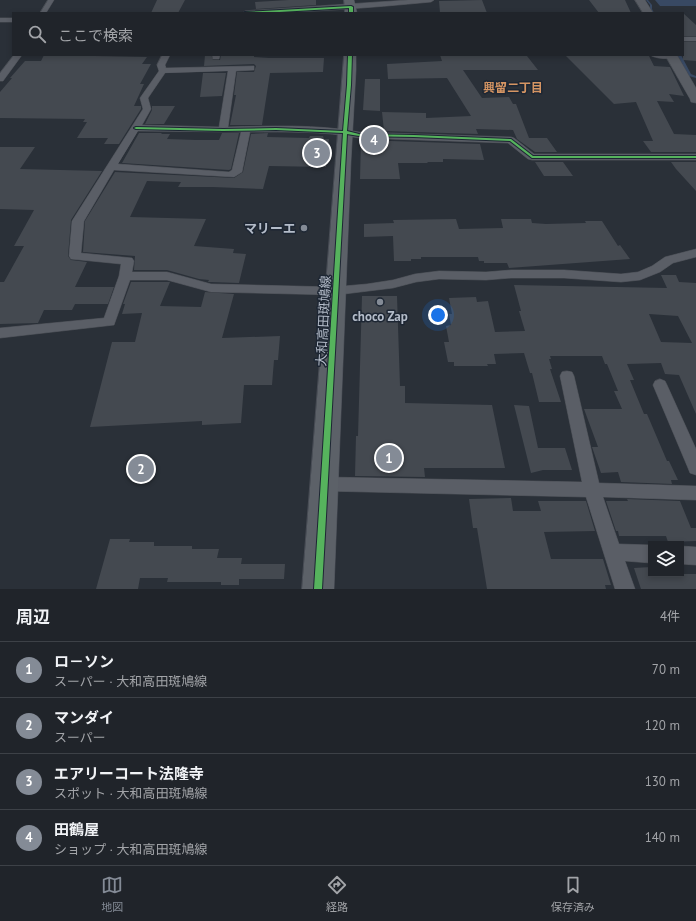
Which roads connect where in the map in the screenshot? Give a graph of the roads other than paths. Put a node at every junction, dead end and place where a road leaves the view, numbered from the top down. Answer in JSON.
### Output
{"nodes":[{"id":1,"x":51,"y":0,"type":"edge"},
{"id":2,"x":431,"y":0,"type":"edge"},
{"id":3,"x":640,"y":0,"type":"edge"},
{"id":4,"x":350,"y":7,"type":"edge"},
{"id":5,"x":44,"y":12,"type":"edge"},
{"id":6,"x":262,"y":12,"type":"edge"},
{"id":7,"x":647,"y":12,"type":"edge"},
{"id":8,"x":0,"y":20,"type":"edge"},
{"id":9,"x":12,"y":20,"type":"edge"},
{"id":10,"x":684,"y":39,"type":"edge"},
{"id":11,"x":696,"y":39,"type":"edge"},
{"id":12,"x":17,"y":56,"type":"edge"},
{"id":13,"x":166,"y":56,"type":"edge"},
{"id":14,"x":350,"y":56,"type":"edge"},
{"id":15,"x":671,"y":56,"type":"edge"},
{"id":16,"x":251,"y":68,"type":"dead end"},
{"id":17,"x":232,"y":69,"type":"junction"},
{"id":18,"x":164,"y":71,"type":"junction"},
{"id":19,"x":0,"y":79,"type":"edge"},
{"id":20,"x":696,"y":99,"type":"edge"},
{"id":21,"x":136,"y":128,"type":"junction"},
{"id":22,"x":246,"y":129,"type":"junction"},
{"id":23,"x":223,"y":130,"type":"junction"},
{"id":24,"x":344,"y":132,"type":"junction"},
{"id":25,"x":696,"y":157,"type":"edge"},
{"id":26,"x":111,"y":167,"type":"junction"},
{"id":27,"x":696,"y":253,"type":"edge"},
{"id":28,"x":125,"y":276,"type":"junction"},
{"id":29,"x":336,"y":290,"type":"junction"},
{"id":30,"x":0,"y":333,"type":"edge"},
{"id":31,"x":567,"y":376,"type":"dead end"},
{"id":32,"x":660,"y":385,"type":"dead end"},
{"id":33,"x":696,"y":468,"type":"edge"},
{"id":34,"x":324,"y":484,"type":"junction"},
{"id":35,"x":592,"y":489,"type":"junction"},
{"id":36,"x":696,"y":493,"type":"edge"},
{"id":37,"x":614,"y":552,"type":"junction"},
{"id":38,"x":648,"y":554,"type":"edge"},
{"id":39,"x":684,"y":555,"type":"edge"},
{"id":40,"x":696,"y":556,"type":"edge"},
{"id":41,"x":318,"y":589,"type":"edge"},
{"id":42,"x":625,"y":589,"type":"edge"}],
"edges":[{"from":1,"to":5,"type":"street"},
{"from":2,"to":4,"type":"street"},
{"from":3,"to":7,"type":"main road"},
{"from":4,"to":6,"type":"street"},
{"from":8,"to":9,"type":"street"},
{"from":10,"to":11,"type":"street"},
{"from":12,"to":19,"type":"street"},
{"from":13,"to":18,"type":"street"},
{"from":14,"to":24,"type":"main road","name":"大和高田斑鳩線"},
{"from":15,"to":20,"type":"main road"},
{"from":16,"to":17,"type":"street"},
{"from":17,"to":18,"type":"street"},
{"from":17,"to":23,"type":"street"},
{"from":18,"to":21,"type":"street"},
{"from":21,"to":23,"type":"street"},
{"from":21,"to":26,"type":"street"},
{"from":22,"to":23,"type":"street"},
{"from":22,"to":24,"type":"street"},
{"from":22,"to":26,"type":"street"},
{"from":24,"to":25,"type":"street"},
{"from":24,"to":29,"type":"main road","name":"大和高田斑鳩線"},
{"from":26,"to":28,"type":"street"},
{"from":27,"to":29,"type":"street"},
{"from":28,"to":29,"type":"street"},
{"from":28,"to":30,"type":"street"},
{"from":29,"to":34,"type":"main road","name":"大和高田斑鳩線"},
{"from":31,"to":35,"type":"street"},
{"from":32,"to":33,"type":"street"},
{"from":34,"to":35,"type":"street"},
{"from":34,"to":41,"type":"main road","name":"大和高田斑鳩線"},
{"from":35,"to":36,"type":"street"},
{"from":35,"to":37,"type":"street"},
{"from":37,"to":38,"type":"street"},
{"from":37,"to":42,"type":"street"},
{"from":39,"to":40,"type":"street"}]}
